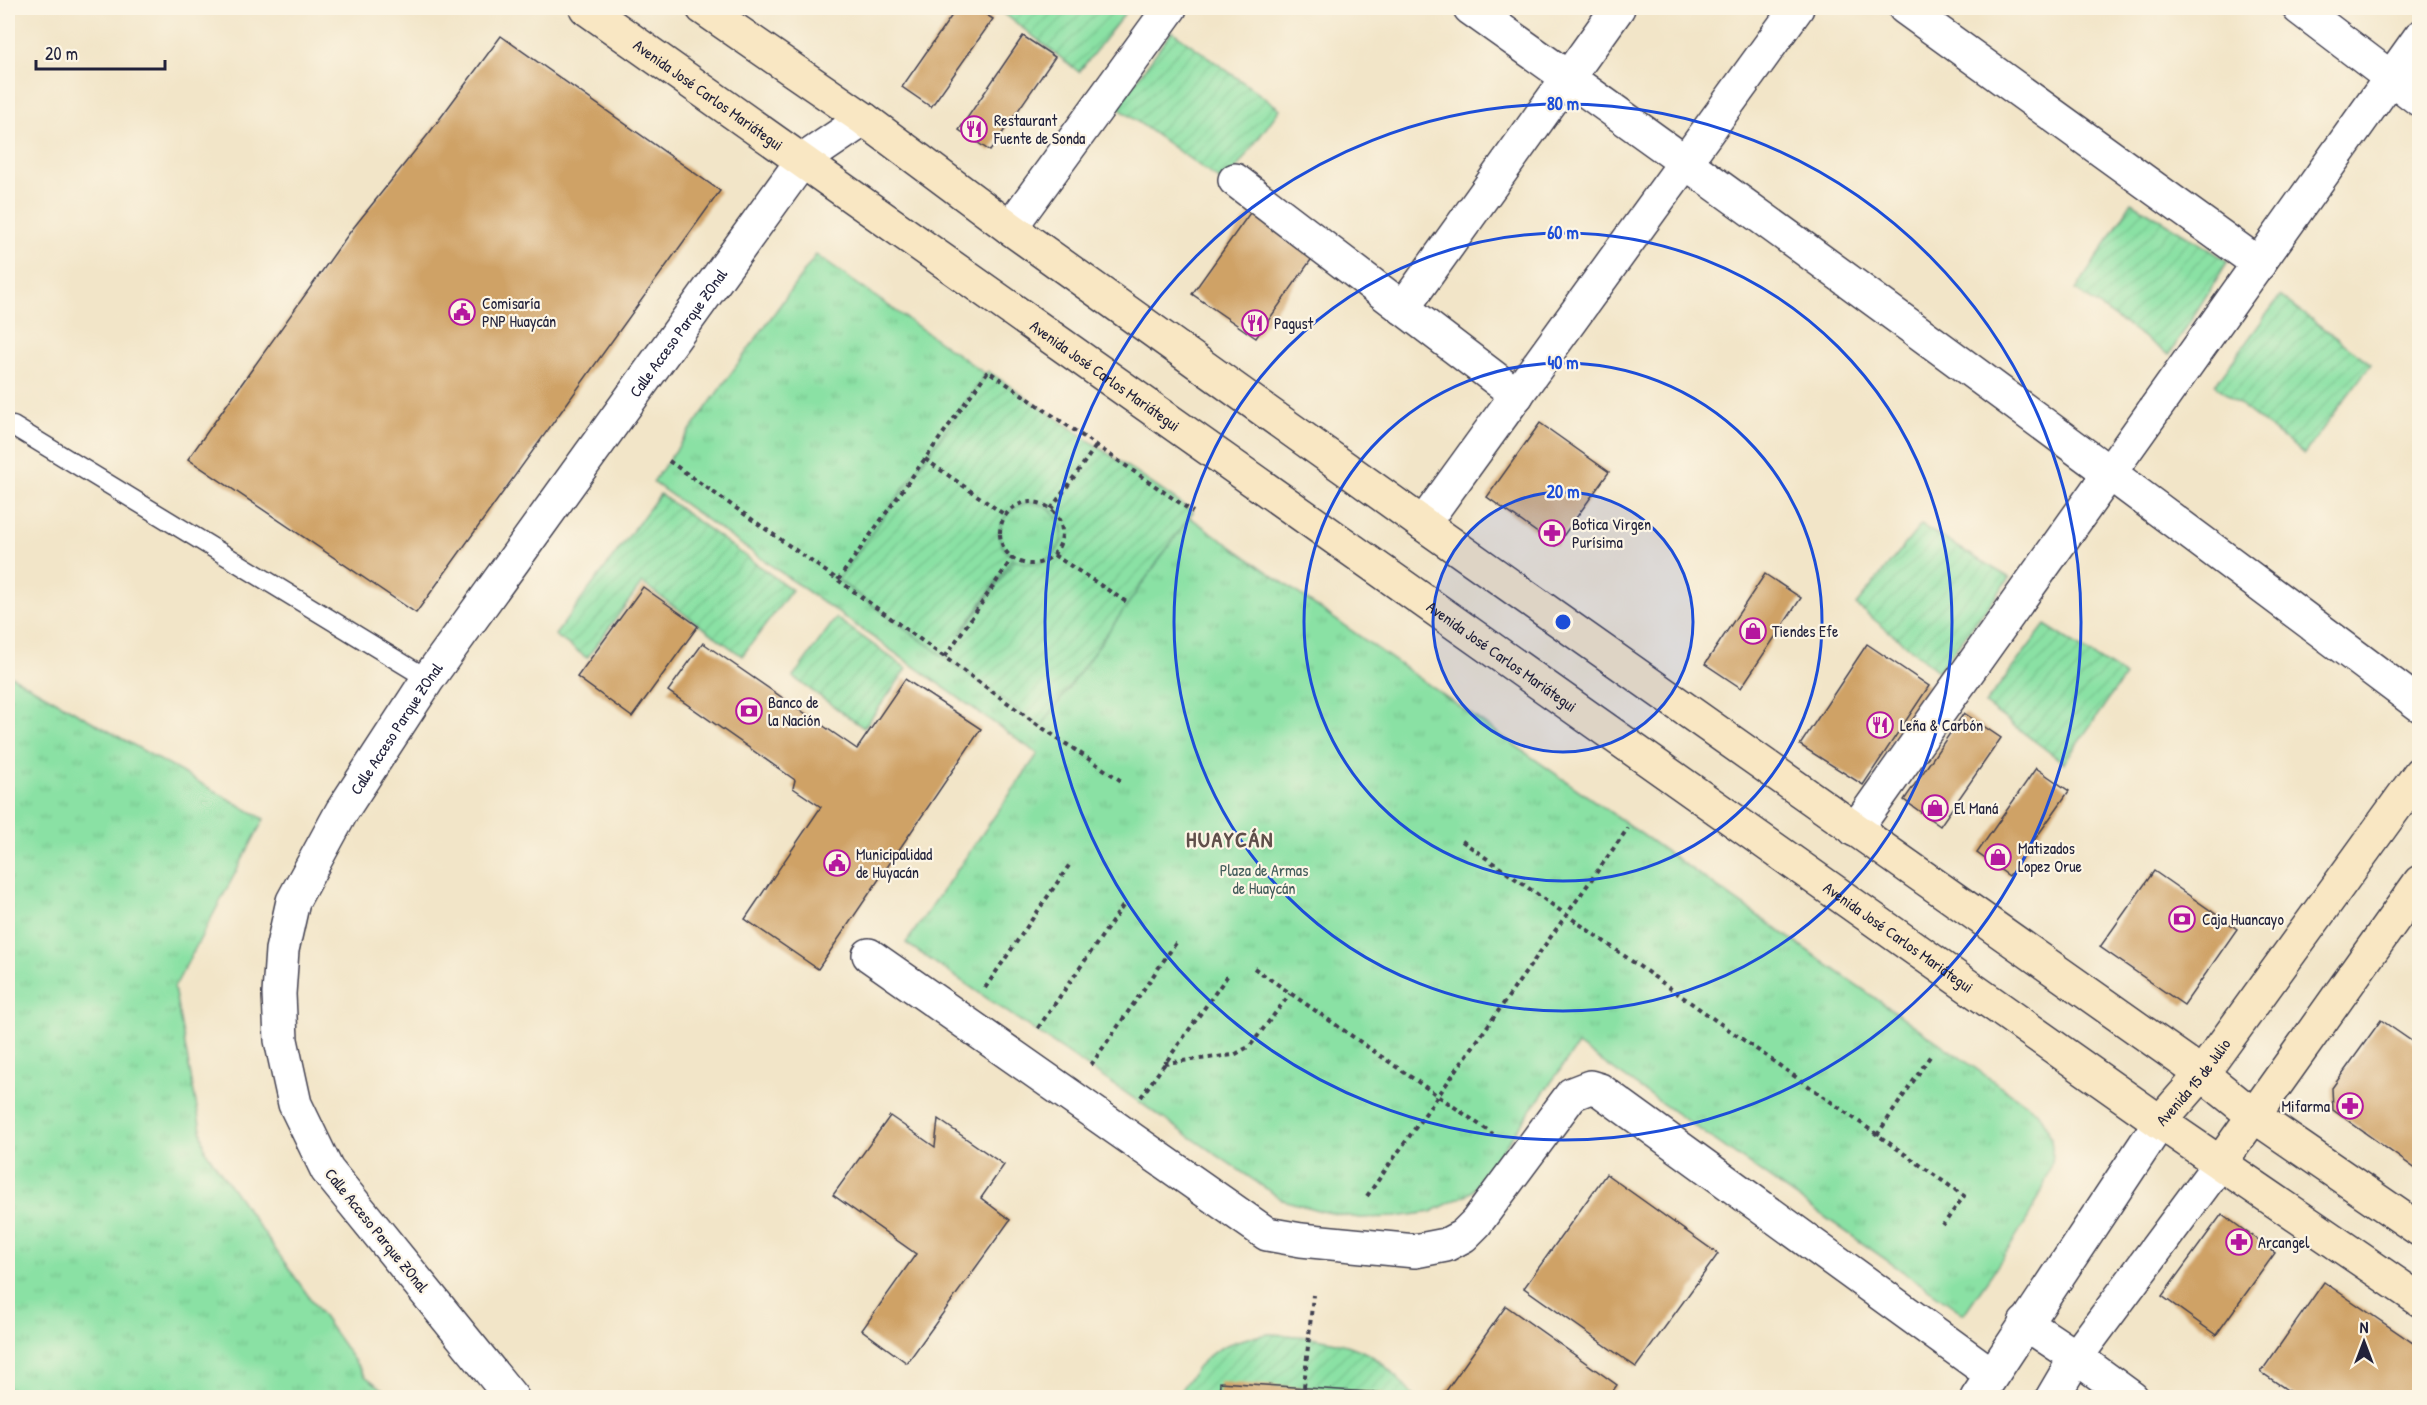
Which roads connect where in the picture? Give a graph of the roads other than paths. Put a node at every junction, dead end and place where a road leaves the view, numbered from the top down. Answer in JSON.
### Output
{"nodes":[{"id":1,"x":586,"y":8,"type":"edge"},
{"id":2,"x":703,"y":8,"type":"edge"},
{"id":3,"x":1170,"y":8,"type":"edge"},
{"id":4,"x":1470,"y":8,"type":"edge"},
{"id":5,"x":1618,"y":8,"type":"edge"},
{"id":6,"x":1797,"y":8,"type":"edge"},
{"id":7,"x":1905,"y":8,"type":"edge"},
{"id":8,"x":2299,"y":8,"type":"edge"},
{"id":9,"x":2420,"y":37,"type":"edge"},
{"id":10,"x":1568,"y":77,"type":"junction"},
{"id":11,"x":2390,"y":78,"type":"junction"},
{"id":12,"x":2420,"y":100,"type":"edge"},
{"id":13,"x":864,"y":119,"type":"junction"},
{"id":14,"x":802,"y":161,"type":"junction"},
{"id":15,"x":1686,"y":161,"type":"junction"},
{"id":16,"x":1235,"y":180,"type":"dead end"},
{"id":17,"x":1010,"y":228,"type":"junction"},
{"id":18,"x":2259,"y":264,"type":"junction"},
{"id":19,"x":1403,"y":308,"type":"junction"},
{"id":20,"x":1517,"y":395,"type":"junction"},
{"id":21,"x":14,"y":426,"type":"dead end"},
{"id":22,"x":2110,"y":472,"type":"junction"},
{"id":23,"x":1423,"y":524,"type":"junction"},
{"id":24,"x":428,"y":679,"type":"junction"},
{"id":25,"x":2420,"y":705,"type":"edge"},
{"id":26,"x":2420,"y":773,"type":"edge"},
{"id":27,"x":1855,"y":830,"type":"junction"},
{"id":28,"x":2420,"y":882,"type":"edge"},
{"id":29,"x":869,"y":955,"type":"dead end"},
{"id":30,"x":2202,"y":1074,"type":"junction"},
{"id":31,"x":2254,"y":1116,"type":"junction"},
{"id":32,"x":2160,"y":1122,"type":"junction"},
{"id":33,"x":2220,"y":1163,"type":"junction"},
{"id":34,"x":2420,"y":1230,"type":"edge"},
{"id":35,"x":2420,"y":1300,"type":"edge"},
{"id":36,"x":2025,"y":1323,"type":"junction"},
{"id":37,"x":2076,"y":1357,"type":"junction"},
{"id":38,"x":1984,"y":1386,"type":"edge"},
{"id":39,"x":512,"y":1398,"type":"edge"},
{"id":40,"x":2052,"y":1398,"type":"edge"},
{"id":41,"x":2132,"y":1398,"type":"edge"}],
"edges":[{"from":1,"to":14,"type":"main road","name":"Avenida José Carlos Mariátegui"},
{"from":2,"to":13,"type":"main road"},
{"from":3,"to":17,"type":"street"},
{"from":4,"to":10,"type":"street"},
{"from":5,"to":10,"type":"street"},
{"from":6,"to":15,"type":"street"},
{"from":7,"to":18,"type":"street"},
{"from":8,"to":11,"type":"street"},
{"from":9,"to":11,"type":"street"},
{"from":10,"to":15,"type":"street"},
{"from":10,"to":19,"type":"street"},
{"from":11,"to":12,"type":"street"},
{"from":11,"to":18,"type":"street"},
{"from":13,"to":14,"type":"street","name":"Calle Acceso Parque ZOnal"},
{"from":13,"to":17,"type":"main road"},
{"from":14,"to":24,"type":"street","name":"Calle Acceso Parque ZOnal"},
{"from":14,"to":32,"type":"main road","name":"Avenida José Carlos Mariátegui"},
{"from":15,"to":20,"type":"street"},
{"from":15,"to":22,"type":"street"},
{"from":16,"to":19,"type":"street"},
{"from":17,"to":23,"type":"main road"},
{"from":18,"to":22,"type":"street"},
{"from":19,"to":20,"type":"street"},
{"from":20,"to":23,"type":"street"},
{"from":21,"to":24,"type":"lane"},
{"from":22,"to":25,"type":"street"},
{"from":22,"to":27,"type":"street"},
{"from":23,"to":27,"type":"main road"},
{"from":24,"to":39,"type":"street","name":"Calle Acceso Parque ZOnal"},
{"from":26,"to":30,"type":"main road","name":"Avenida 15 de Julio"},
{"from":27,"to":30,"type":"main road"},
{"from":28,"to":31,"type":"main road"},
{"from":29,"to":38,"type":"street"},
{"from":30,"to":31,"type":"main road"},
{"from":30,"to":32,"type":"main road","name":"Avenida 15 de Julio"},
{"from":31,"to":33,"type":"main road"},
{"from":31,"to":34,"type":"main road"},
{"from":32,"to":33,"type":"main road","name":"Avenida José Carlos Mariátegui"},
{"from":32,"to":36,"type":"street","name":"Avenida 15 de Julio"},
{"from":33,"to":35,"type":"main road","name":"Avenida José Carlos Mariátegui"},
{"from":33,"to":37,"type":"street"},
{"from":36,"to":37,"type":"street"},
{"from":36,"to":38,"type":"street","name":"Avenida 15 de Julio"},
{"from":37,"to":40,"type":"street"},
{"from":37,"to":41,"type":"street"}]}
